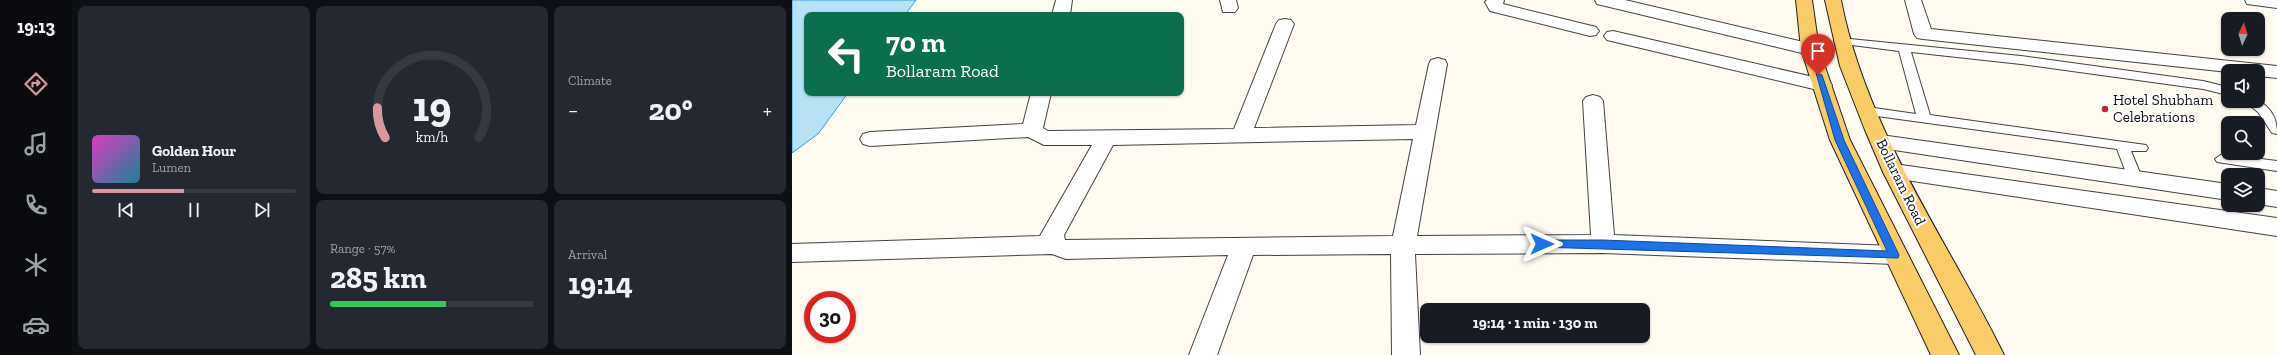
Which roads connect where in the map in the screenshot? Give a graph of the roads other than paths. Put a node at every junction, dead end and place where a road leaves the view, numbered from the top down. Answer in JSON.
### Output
{"nodes":[{"id":1,"x":1064,"y":0,"type":"edge"},
{"id":2,"x":1496,"y":0,"type":"edge"},
{"id":3,"x":1603,"y":0,"type":"edge"},
{"id":4,"x":1804,"y":0,"type":"edge"},
{"id":5,"x":1833,"y":0,"type":"edge"},
{"id":6,"x":1913,"y":0,"type":"edge"},
{"id":7,"x":2253,"y":0,"type":"edge"},
{"id":8,"x":2277,"y":2,"type":"edge"},
{"id":9,"x":1062,"y":12,"type":"edge"},
{"id":10,"x":1284,"y":24,"type":"dead end"},
{"id":11,"x":1590,"y":31,"type":"dead end"},
{"id":12,"x":1613,"y":36,"type":"dead end"},
{"id":13,"x":1840,"y":41,"type":"junction"},
{"id":14,"x":1904,"y":48,"type":"junction"},
{"id":15,"x":1810,"y":49,"type":"junction"},
{"id":16,"x":1438,"y":64,"type":"dead end"},
{"id":17,"x":2277,"y":72,"type":"edge"},
{"id":18,"x":1822,"y":85,"type":"junction"},
{"id":19,"x":2221,"y":89,"type":"edge"},
{"id":20,"x":1040,"y":96,"type":"edge"},
{"id":21,"x":1593,"y":101,"type":"dead end"},
{"id":22,"x":2261,"y":108,"type":"edge"},
{"id":23,"x":1867,"y":111,"type":"junction"},
{"id":24,"x":1924,"y":118,"type":"junction"},
{"id":25,"x":1032,"y":130,"type":"junction"},
{"id":26,"x":2277,"y":130,"type":"edge"},
{"id":27,"x":1425,"y":132,"type":"junction"},
{"id":28,"x":1241,"y":136,"type":"junction"},
{"id":29,"x":1106,"y":138,"type":"junction"},
{"id":30,"x":870,"y":139,"type":"dead end"},
{"id":31,"x":1881,"y":142,"type":"junction"},
{"id":32,"x":2122,"y":145,"type":"junction"},
{"id":33,"x":2141,"y":148,"type":"dead end"},
{"id":34,"x":2230,"y":160,"type":"edge"},
{"id":35,"x":2277,"y":166,"type":"edge"},
{"id":36,"x":1894,"y":172,"type":"junction"},
{"id":37,"x":2135,"y":178,"type":"junction"},
{"id":38,"x":2221,"y":191,"type":"edge"},
{"id":39,"x":2265,"y":197,"type":"edge"},
{"id":40,"x":2277,"y":199,"type":"edge"},
{"id":41,"x":2277,"y":227,"type":"edge"},
{"id":42,"x":1603,"y":244,"type":"junction"},
{"id":43,"x":1054,"y":245,"type":"junction"},
{"id":44,"x":1403,"y":245,"type":"junction"},
{"id":45,"x":1244,"y":246,"type":"junction"},
{"id":46,"x":792,"y":253,"type":"edge"},
{"id":47,"x":1894,"y":255,"type":"junction"},
{"id":48,"x":1203,"y":355,"type":"edge"},
{"id":49,"x":1406,"y":355,"type":"edge"},
{"id":50,"x":1945,"y":355,"type":"edge"},
{"id":51,"x":1990,"y":355,"type":"edge"}],
"edges":[{"from":1,"to":9,"type":"street"},
{"from":2,"to":11,"type":"street"},
{"from":3,"to":15,"type":"street"},
{"from":4,"to":15,"type":"main road"},
{"from":5,"to":13,"type":"main road","name":"Bollaram Road"},
{"from":6,"to":17,"type":"street"},
{"from":7,"to":8,"type":"street"},
{"from":10,"to":28,"type":"street"},
{"from":12,"to":18,"type":"street"},
{"from":13,"to":14,"type":"lane"},
{"from":13,"to":23,"type":"main road","name":"Bollaram Road"},
{"from":14,"to":19,"type":"lane"},
{"from":14,"to":24,"type":"lane"},
{"from":15,"to":18,"type":"main road"},
{"from":16,"to":27,"type":"street"},
{"from":18,"to":47,"type":"main road"},
{"from":20,"to":25,"type":"street"},
{"from":21,"to":42,"type":"street"},
{"from":22,"to":26,"type":"lane"},
{"from":23,"to":24,"type":"lane"},
{"from":23,"to":31,"type":"main road","name":"Bollaram Road"},
{"from":24,"to":32,"type":"lane"},
{"from":25,"to":29,"type":"street"},
{"from":25,"to":30,"type":"street"},
{"from":27,"to":28,"type":"street"},
{"from":27,"to":44,"type":"street"},
{"from":28,"to":29,"type":"street"},
{"from":29,"to":43,"type":"street"},
{"from":31,"to":36,"type":"main road","name":"Bollaram Road"},
{"from":31,"to":37,"type":"street"},
{"from":32,"to":33,"type":"lane"},
{"from":32,"to":37,"type":"lane"},
{"from":34,"to":35,"type":"lane"},
{"from":36,"to":41,"type":"street"},
{"from":36,"to":51,"type":"main road","name":"Bollaram Road"},
{"from":37,"to":38,"type":"street"},
{"from":39,"to":40,"type":"street"},
{"from":42,"to":44,"type":"street"},
{"from":42,"to":47,"type":"street"},
{"from":43,"to":45,"type":"street"},
{"from":43,"to":46,"type":"street"},
{"from":44,"to":45,"type":"street"},
{"from":44,"to":49,"type":"street"},
{"from":45,"to":48,"type":"street"},
{"from":47,"to":50,"type":"main road"}]}
